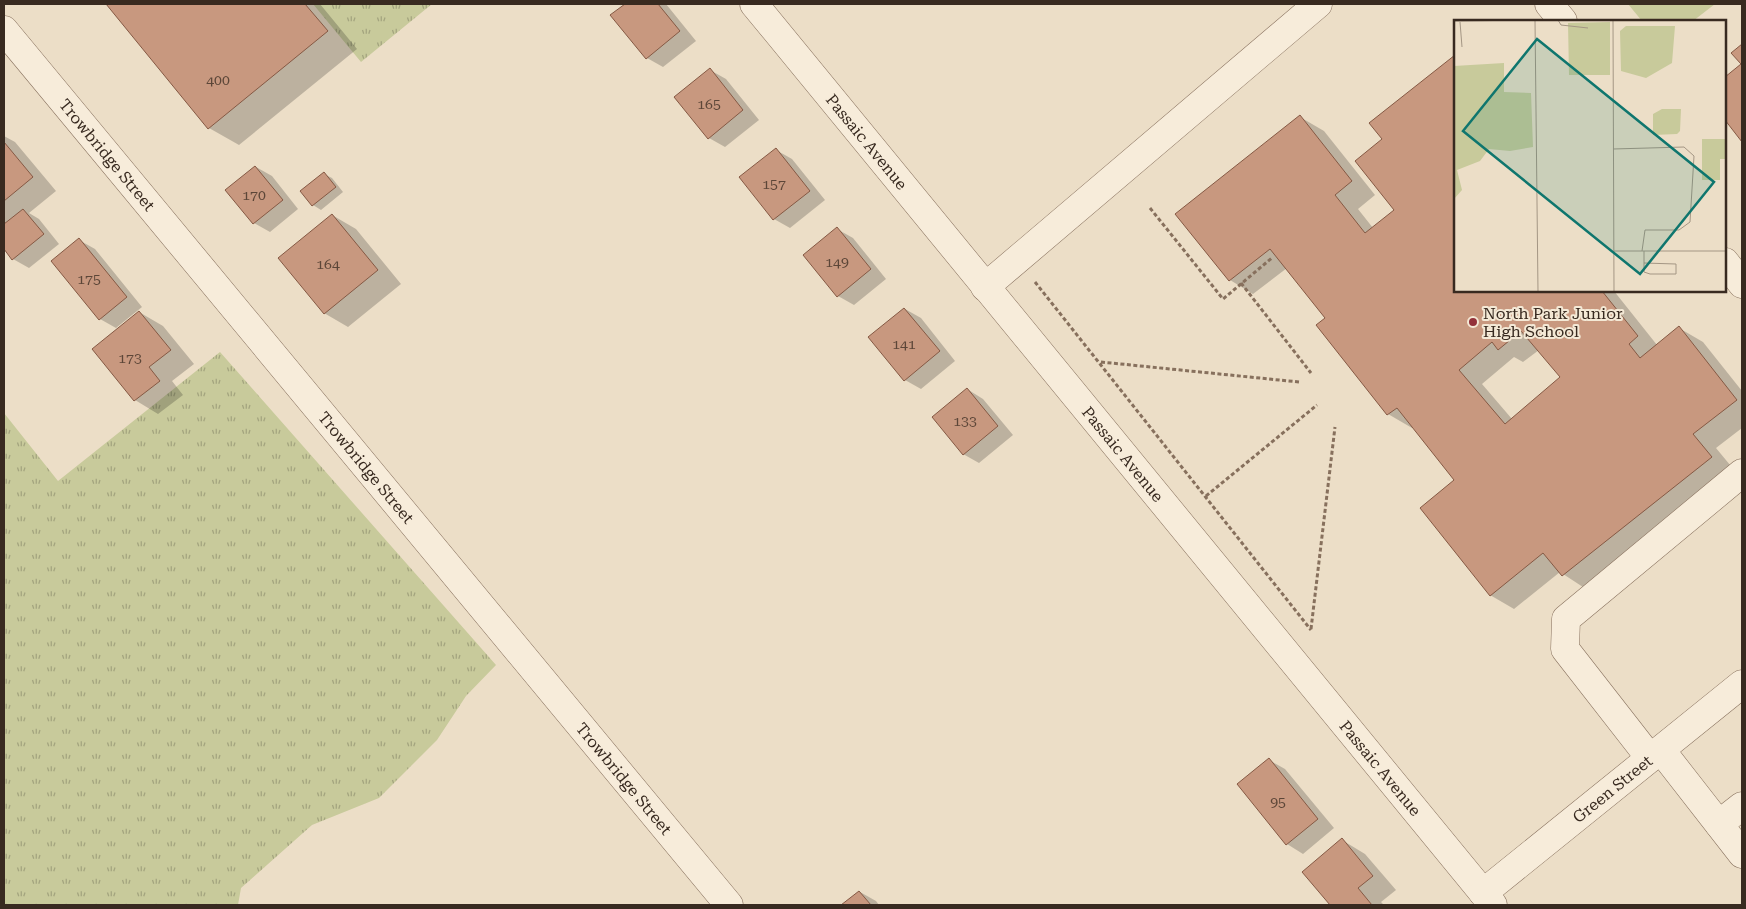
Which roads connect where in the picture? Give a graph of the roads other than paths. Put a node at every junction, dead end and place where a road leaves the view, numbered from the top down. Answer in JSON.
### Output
{"nodes":[{"id":1,"x":754,"y":4,"type":"edge"},
{"id":2,"x":1318,"y":4,"type":"edge"},
{"id":3,"x":1548,"y":4,"type":"edge"},
{"id":4,"x":1562,"y":20,"type":"edge"},
{"id":5,"x":4,"y":30,"type":"edge"},
{"id":6,"x":1726,"y":263,"type":"edge"},
{"id":7,"x":1742,"y":284,"type":"edge"},
{"id":8,"x":985,"y":287,"type":"junction"},
{"id":9,"x":1742,"y":473,"type":"edge"},
{"id":10,"x":1742,"y":684,"type":"edge"},
{"id":11,"x":1655,"y":754,"type":"junction"},
{"id":12,"x":1742,"y":806,"type":"edge"},
{"id":13,"x":1719,"y":824,"type":"junction"},
{"id":14,"x":1742,"y":854,"type":"edge"},
{"id":15,"x":1488,"y":899,"type":"edge"},
{"id":16,"x":729,"y":905,"type":"edge"}],
"edges":[{"from":1,"to":8,"type":"street","name":"Passaic Avenue"},
{"from":2,"to":8,"type":"street"},
{"from":3,"to":4,"type":"street"},
{"from":5,"to":16,"type":"street","name":"Trowbridge Street"},
{"from":6,"to":7,"type":"street"},
{"from":8,"to":15,"type":"street","name":"Passaic Avenue"},
{"from":9,"to":11,"type":"street"},
{"from":10,"to":11,"type":"street","name":"Green Street"},
{"from":11,"to":13,"type":"street"},
{"from":11,"to":15,"type":"street","name":"Green Street"},
{"from":12,"to":13,"type":"street"},
{"from":13,"to":14,"type":"street"}]}
